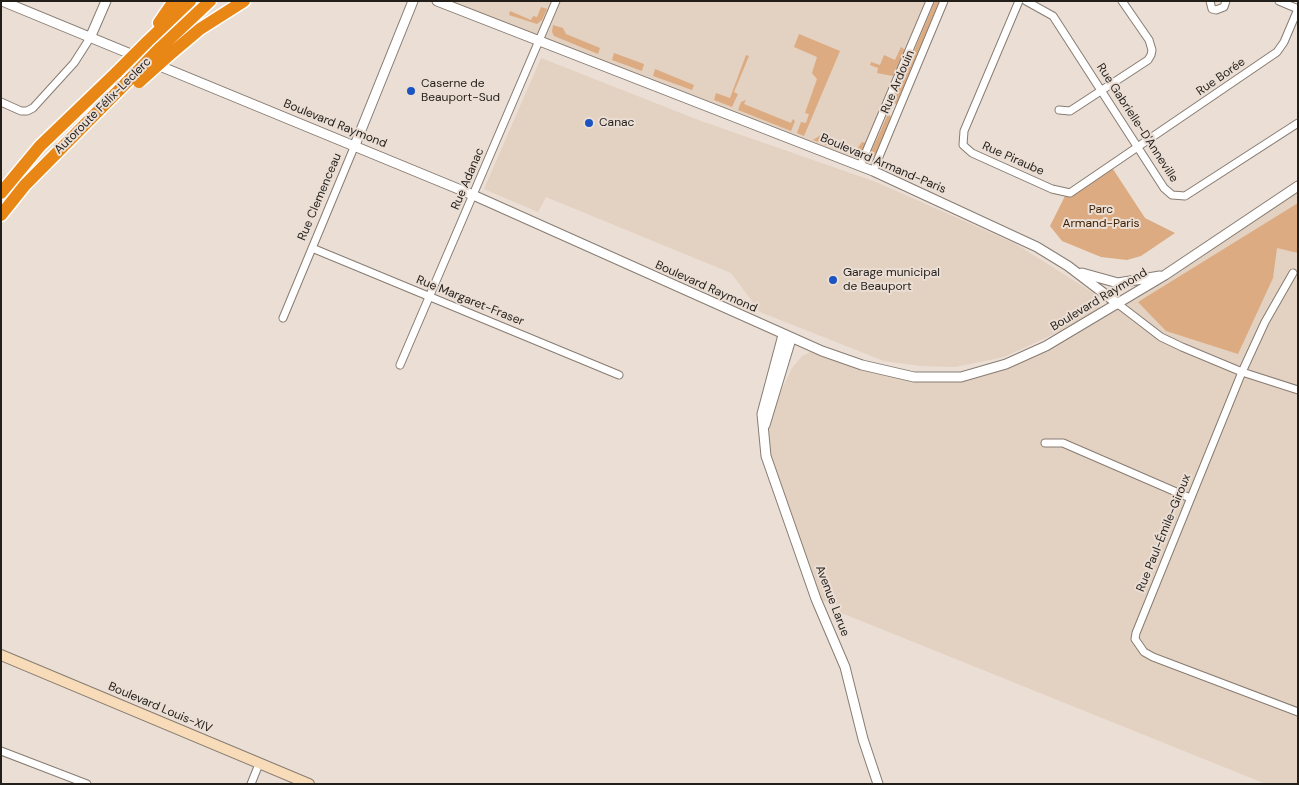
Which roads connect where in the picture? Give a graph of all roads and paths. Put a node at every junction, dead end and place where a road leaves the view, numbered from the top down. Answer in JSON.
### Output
{"nodes":[{"id":1,"x":2,"y":1,"type":"edge"},
{"id":2,"x":106,"y":1,"type":"edge"},
{"id":3,"x":174,"y":1,"type":"edge"},
{"id":4,"x":190,"y":1,"type":"edge"},
{"id":5,"x":210,"y":1,"type":"edge"},
{"id":6,"x":244,"y":1,"type":"edge"},
{"id":7,"x":413,"y":1,"type":"edge"},
{"id":8,"x":437,"y":1,"type":"edge"},
{"id":9,"x":556,"y":1,"type":"edge"},
{"id":10,"x":930,"y":1,"type":"edge"},
{"id":11,"x":944,"y":1,"type":"edge"},
{"id":12,"x":1019,"y":1,"type":"edge"},
{"id":13,"x":1026,"y":1,"type":"edge"},
{"id":14,"x":1122,"y":1,"type":"edge"},
{"id":15,"x":1210,"y":1,"type":"edge"},
{"id":16,"x":1226,"y":1,"type":"edge"},
{"id":17,"x":1279,"y":1,"type":"edge"},
{"id":18,"x":1298,"y":9,"type":"edge"},
{"id":19,"x":90,"y":38,"type":"junction"},
{"id":20,"x":540,"y":40,"type":"junction"},
{"id":21,"x":147,"y":42,"type":"junction"},
{"id":22,"x":163,"y":52,"type":"junction"},
{"id":23,"x":1101,"y":90,"type":"junction"},
{"id":24,"x":1,"y":102,"type":"edge"},
{"id":25,"x":1058,"y":110,"type":"dead end"},
{"id":26,"x":1298,"y":123,"type":"edge"},
{"id":27,"x":355,"y":145,"type":"junction"},
{"id":28,"x":1138,"y":148,"type":"junction"},
{"id":29,"x":860,"y":166,"type":"junction"},
{"id":30,"x":873,"y":171,"type":"junction"},
{"id":31,"x":1298,"y":186,"type":"edge"},
{"id":32,"x":1,"y":193,"type":"edge"},
{"id":33,"x":473,"y":195,"type":"junction"},
{"id":34,"x":1,"y":215,"type":"edge"},
{"id":35,"x":312,"y":248,"type":"junction"},
{"id":36,"x":1076,"y":272,"type":"junction"},
{"id":37,"x":1293,"y":273,"type":"dead end"},
{"id":38,"x":1165,"y":275,"type":"junction"},
{"id":39,"x":429,"y":297,"type":"junction"},
{"id":40,"x":1118,"y":304,"type":"junction"},
{"id":41,"x":283,"y":318,"type":"dead end"},
{"id":42,"x":787,"y":337,"type":"junction"},
{"id":43,"x":400,"y":365,"type":"dead end"},
{"id":44,"x":1242,"y":372,"type":"junction"},
{"id":45,"x":619,"y":375,"type":"dead end"},
{"id":46,"x":1298,"y":390,"type":"edge"},
{"id":47,"x":1045,"y":443,"type":"dead end"},
{"id":48,"x":1190,"y":498,"type":"junction"},
{"id":49,"x":1,"y":655,"type":"edge"},
{"id":50,"x":1298,"y":712,"type":"edge"},
{"id":51,"x":1,"y":751,"type":"edge"},
{"id":52,"x":259,"y":764,"type":"junction"},
{"id":53,"x":86,"y":784,"type":"edge"},
{"id":54,"x":251,"y":784,"type":"edge"},
{"id":55,"x":308,"y":784,"type":"edge"},
{"id":56,"x":878,"y":784,"type":"edge"}],
"edges":[{"from":1,"to":19,"type":"street","name":"Boulevard Raymond"},
{"from":2,"to":19,"type":"street"},
{"from":3,"to":21,"type":"highway"},
{"from":4,"to":21,"type":"highway","name":"Autoroute Félix-Leclerc"},
{"from":5,"to":22,"type":"highway","name":"Autoroute Félix-Leclerc"},
{"from":6,"to":22,"type":"highway"},
{"from":7,"to":27,"type":"street","name":"Rue Clemenceau"},
{"from":8,"to":20,"type":"street","name":"Boulevard Armand-Paris"},
{"from":9,"to":20,"type":"street","name":"Rue Adanac"},
{"from":10,"to":29,"type":"street","name":"Rue Ardouin"},
{"from":11,"to":30,"type":"street","name":"Rue Ardouin"},
{"from":12,"to":28,"type":"street","name":"Rue Piraube"},
{"from":13,"to":23,"type":"street","name":"Rue Gabrielle-D'Anneville"},
{"from":14,"to":23,"type":"street"},
{"from":15,"to":16,"type":"street"},
{"from":17,"to":18,"type":"street"},
{"from":18,"to":28,"type":"street","name":"Rue Borée"},
{"from":19,"to":24,"type":"street"},
{"from":19,"to":27,"type":"street","name":"Boulevard Raymond"},
{"from":20,"to":29,"type":"street","name":"Boulevard Armand-Paris"},
{"from":20,"to":33,"type":"street","name":"Rue Adanac"},
{"from":21,"to":32,"type":"highway","name":"Autoroute Félix-Leclerc","bridge":true},
{"from":22,"to":34,"type":"highway","name":"Autoroute Félix-Leclerc","bridge":true},
{"from":23,"to":25,"type":"street"},
{"from":23,"to":28,"type":"street","name":"Rue Gabrielle-D'Anneville"},
{"from":26,"to":28,"type":"street","name":"Rue Gabrielle-D'Anneville"},
{"from":27,"to":33,"type":"street","name":"Boulevard Raymond"},
{"from":27,"to":35,"type":"street","name":"Rue Clemenceau"},
{"from":29,"to":30,"type":"street","name":"Boulevard Armand-Paris"},
{"from":30,"to":36,"type":"street","name":"Boulevard Armand-Paris"},
{"from":31,"to":38,"type":"street","name":"Boulevard Raymond"},
{"from":33,"to":39,"type":"street","name":"Rue Adanac"},
{"from":33,"to":42,"type":"street","name":"Boulevard Raymond"},
{"from":35,"to":39,"type":"street","name":"Rue Margaret-Fraser"},
{"from":35,"to":41,"type":"street","name":"Rue Clemenceau"},
{"from":36,"to":38,"type":"street"},
{"from":36,"to":40,"type":"street","name":"Boulevard Armand-Paris"},
{"from":37,"to":44,"type":"street","name":"Rue Paul-Émile-Giroux"},
{"from":38,"to":40,"type":"street","name":"Boulevard Raymond"},
{"from":39,"to":43,"type":"street","name":"Rue Adanac"},
{"from":39,"to":45,"type":"street","name":"Rue Margaret-Fraser"},
{"from":40,"to":42,"type":"street","name":"Boulevard Raymond"},
{"from":40,"to":44,"type":"street","name":"Boulevard Armand-Paris"},
{"from":42,"to":56,"type":"street","name":"Avenue Larue"},
{"from":44,"to":46,"type":"street","name":"Boulevard Armand-Paris"},
{"from":44,"to":48,"type":"street","name":"Rue Paul-Émile-Giroux"},
{"from":47,"to":48,"type":"street"},
{"from":48,"to":50,"type":"street","name":"Rue Paul-Émile-Giroux"},
{"from":49,"to":52,"type":"main road","name":"Boulevard Louis-XIV"},
{"from":51,"to":53,"type":"street"},
{"from":52,"to":54,"type":"street"},
{"from":52,"to":55,"type":"main road","name":"Boulevard Louis-XIV"}]}
